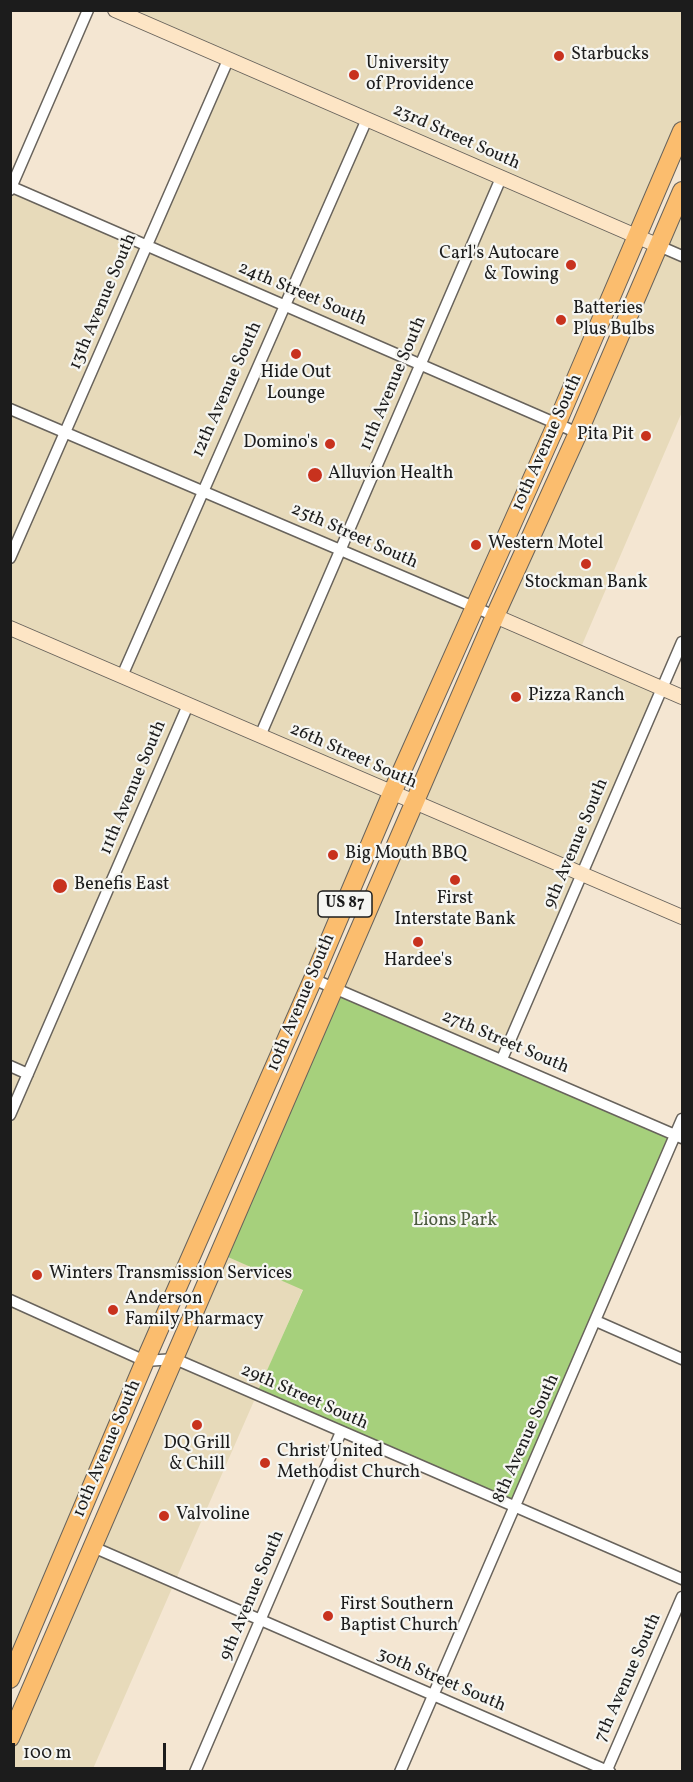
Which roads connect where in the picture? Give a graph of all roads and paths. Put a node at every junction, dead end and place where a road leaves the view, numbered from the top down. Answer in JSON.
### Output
{"nodes":[{"id":1,"x":88,"y":10,"type":"edge"},
{"id":2,"x":115,"y":10,"type":"edge"},
{"id":3,"x":228,"y":60,"type":"junction"},
{"id":4,"x":367,"y":119,"type":"junction"},
{"id":5,"x":682,"y":131,"type":"edge"},
{"id":6,"x":501,"y":178,"type":"junction"},
{"id":7,"x":11,"y":188,"type":"edge"},
{"id":8,"x":682,"y":190,"type":"edge"},
{"id":9,"x":637,"y":237,"type":"junction"},
{"id":10,"x":146,"y":245,"type":"junction"},
{"id":11,"x":659,"y":246,"type":"junction"},
{"id":12,"x":682,"y":256,"type":"edge"},
{"id":13,"x":284,"y":305,"type":"junction"},
{"id":14,"x":421,"y":364,"type":"junction"},
{"id":15,"x":10,"y":409,"type":"edge"},
{"id":16,"x":557,"y":423,"type":"junction"},
{"id":17,"x":65,"y":433,"type":"junction"},
{"id":18,"x":578,"y":433,"type":"junction"},
{"id":19,"x":202,"y":490,"type":"junction"},
{"id":20,"x":340,"y":550,"type":"junction"},
{"id":21,"x":10,"y":558,"type":"edge"},
{"id":22,"x":474,"y":609,"type":"junction"},
{"id":23,"x":495,"y":616,"type":"junction"},
{"id":24,"x":10,"y":628,"type":"edge"},
{"id":25,"x":682,"y":642,"type":"edge"},
{"id":26,"x":122,"y":676,"type":"junction"},
{"id":27,"x":662,"y":688,"type":"junction"},
{"id":28,"x":682,"y":698,"type":"edge"},
{"id":29,"x":188,"y":705,"type":"junction"},
{"id":30,"x":260,"y":736,"type":"junction"},
{"id":31,"x":392,"y":793,"type":"junction"},
{"id":32,"x":415,"y":803,"type":"junction"},
{"id":33,"x":582,"y":874,"type":"junction"},
{"id":34,"x":682,"y":917,"type":"edge"},
{"id":35,"x":313,"y":979,"type":"junction"},
{"id":36,"x":335,"y":987,"type":"junction"},
{"id":37,"x":502,"y":1059,"type":"junction"},
{"id":38,"x":10,"y":1066,"type":"edge"},
{"id":39,"x":28,"y":1074,"type":"junction"},
{"id":40,"x":10,"y":1115,"type":"edge"},
{"id":41,"x":682,"y":1119,"type":"edge"},
{"id":42,"x":679,"y":1136,"type":"edge"},
{"id":43,"x":10,"y":1300,"type":"edge"},
{"id":44,"x":596,"y":1321,"type":"junction"},
{"id":45,"x":175,"y":1359,"type":"junction"},
{"id":46,"x":682,"y":1359,"type":"edge"},
{"id":47,"x":145,"y":1361,"type":"junction"},
{"id":48,"x":341,"y":1432,"type":"junction"},
{"id":49,"x":515,"y":1507,"type":"junction"},
{"id":50,"x":93,"y":1547,"type":"junction"},
{"id":51,"x":682,"y":1579,"type":"edge"},
{"id":52,"x":682,"y":1597,"type":"edge"},
{"id":53,"x":261,"y":1620,"type":"junction"},
{"id":54,"x":10,"y":1679,"type":"edge"},
{"id":55,"x":433,"y":1695,"type":"junction"},
{"id":56,"x":10,"y":1738,"type":"edge"},
{"id":57,"x":608,"y":1771,"type":"edge"},
{"id":58,"x":195,"y":1772,"type":"edge"},
{"id":59,"x":400,"y":1772,"type":"edge"}],
"edges":[{"from":1,"to":7,"type":"street"},
{"from":2,"to":3,"type":"street","name":"23rd Street South"},
{"from":3,"to":4,"type":"street","name":"23rd Street South"},
{"from":3,"to":10,"type":"street","name":"13th Avenue South"},
{"from":4,"to":6,"type":"street","name":"23rd Street South"},
{"from":4,"to":13,"type":"street","name":"12th Avenue South"},
{"from":5,"to":9,"type":"highway","name":"10th Avenue South","number":"US 87"},
{"from":6,"to":9,"type":"street","name":"23rd Street South"},
{"from":6,"to":14,"type":"street","name":"11th Avenue South"},
{"from":7,"to":10,"type":"street","name":"24th Street South"},
{"from":8,"to":11,"type":"highway","name":"10th Avenue South","number":"US 87"},
{"from":9,"to":11,"type":"street","name":"23rd Street South"},
{"from":9,"to":16,"type":"highway","name":"10th Avenue South","number":"US 87"},
{"from":10,"to":13,"type":"street","name":"24th Street South"},
{"from":10,"to":17,"type":"street","name":"13th Avenue South"},
{"from":11,"to":12,"type":"street","name":"23rd Street South"},
{"from":11,"to":18,"type":"highway","name":"10th Avenue South","number":"US 87"},
{"from":13,"to":14,"type":"street","name":"24th Street South"},
{"from":13,"to":19,"type":"street","name":"12th Avenue South"},
{"from":14,"to":16,"type":"street","name":"24th Street South"},
{"from":14,"to":20,"type":"street","name":"11th Avenue South"},
{"from":15,"to":17,"type":"street","name":"25th Street South"},
{"from":16,"to":18,"type":"street","name":"24th Street South"},
{"from":16,"to":22,"type":"highway","name":"10th Avenue South","number":"US 87"},
{"from":17,"to":19,"type":"street","name":"25th Street South"},
{"from":17,"to":21,"type":"street","name":"13th Avenue South"},
{"from":18,"to":23,"type":"highway","name":"10th Avenue South","number":"US 87"},
{"from":19,"to":20,"type":"street","name":"25th Street South"},
{"from":19,"to":26,"type":"street","name":"12th Avenue South"},
{"from":20,"to":22,"type":"street","name":"25th Street South"},
{"from":20,"to":30,"type":"street","name":"11th Avenue South"},
{"from":22,"to":23,"type":"street","name":"25th Street South"},
{"from":22,"to":31,"type":"highway","name":"10th Avenue South","number":"US 87"},
{"from":23,"to":27,"type":"street","name":"25th Street South"},
{"from":23,"to":32,"type":"highway","name":"10th Avenue South","number":"US 87"},
{"from":24,"to":26,"type":"street","name":"26th Street South"},
{"from":25,"to":27,"type":"street","name":"9th Avenue South"},
{"from":26,"to":29,"type":"street","name":"26th Street South"},
{"from":27,"to":28,"type":"street","name":"25th Street South"},
{"from":27,"to":33,"type":"street","name":"9th Avenue South"},
{"from":29,"to":30,"type":"street","name":"26th Street South"},
{"from":29,"to":39,"type":"street","name":"11th Avenue South"},
{"from":30,"to":31,"type":"street","name":"26th Street South"},
{"from":31,"to":32,"type":"street","name":"26th Street South"},
{"from":31,"to":35,"type":"highway","name":"10th Avenue South","number":"US 87"},
{"from":32,"to":33,"type":"street","name":"26th Street South"},
{"from":32,"to":36,"type":"highway","name":"10th Avenue South","number":"US 87"},
{"from":33,"to":34,"type":"street","name":"26th Street South"},
{"from":33,"to":37,"type":"street","name":"9th Avenue South"},
{"from":35,"to":36,"type":"street","name":"27th Street South"},
{"from":35,"to":47,"type":"highway","name":"10th Avenue South","number":"US 87"},
{"from":36,"to":37,"type":"street","name":"27th Street South"},
{"from":36,"to":45,"type":"highway","name":"10th Avenue South","number":"US 87"},
{"from":37,"to":42,"type":"street","name":"27th Street South"},
{"from":38,"to":39,"type":"street"},
{"from":39,"to":40,"type":"street","name":"11th Avenue South"},
{"from":41,"to":42,"type":"street","name":"8th Avenue South"},
{"from":42,"to":44,"type":"street","name":"8th Avenue South"},
{"from":43,"to":47,"type":"street","name":"29th Street South"},
{"from":44,"to":46,"type":"street"},
{"from":44,"to":49,"type":"street","name":"8th Avenue South"},
{"from":45,"to":47,"type":"street","name":"29th Street South"},
{"from":45,"to":48,"type":"street","name":"29th Street South"},
{"from":45,"to":50,"type":"highway","name":"10th Avenue South","number":"US 87"},
{"from":47,"to":54,"type":"highway","name":"10th Avenue South","number":"US 87"},
{"from":48,"to":49,"type":"street","name":"29th Street South"},
{"from":48,"to":53,"type":"street","name":"9th Avenue South"},
{"from":49,"to":51,"type":"street","name":"29th Street South"},
{"from":49,"to":55,"type":"street","name":"8th Avenue South"},
{"from":50,"to":53,"type":"street","name":"30th Street South"},
{"from":50,"to":56,"type":"highway","name":"10th Avenue South","number":"US 87"},
{"from":52,"to":57,"type":"street","name":"7th Avenue South"},
{"from":53,"to":55,"type":"street","name":"30th Street South"},
{"from":53,"to":58,"type":"street","name":"9th Avenue South"},
{"from":55,"to":57,"type":"street","name":"30th Street South"},
{"from":55,"to":59,"type":"street","name":"8th Avenue South"}]}
